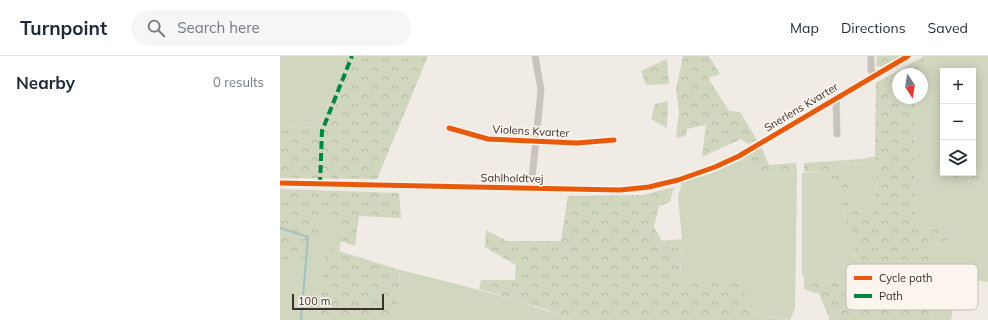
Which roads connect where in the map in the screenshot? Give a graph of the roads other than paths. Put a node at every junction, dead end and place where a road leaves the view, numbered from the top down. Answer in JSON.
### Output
{"nodes":[{"id":1,"x":536,"y":56,"type":"edge"},
{"id":2,"x":871,"y":56,"type":"edge"},
{"id":3,"x":908,"y":56,"type":"edge"},
{"id":4,"x":874,"y":75,"type":"junction"},
{"id":5,"x":836,"y":98,"type":"junction"},
{"id":6,"x":449,"y":128,"type":"dead end"},
{"id":7,"x":837,"y":134,"type":"dead end"},
{"id":8,"x":614,"y":140,"type":"dead end"},
{"id":9,"x":536,"y":141,"type":"junction"},
{"id":10,"x":739,"y":156,"type":"joint"},
{"id":11,"x":280,"y":183,"type":"edge"},
{"id":12,"x":531,"y":188,"type":"junction"}],
"edges":[{"from":1,"to":9,"type":"street","name":"Violens Kvarter"},
{"from":2,"to":4,"type":"street"},
{"from":3,"to":4,"type":"street","name":"Snerlens Kvarter"},
{"from":4,"to":5,"type":"street","name":"Snerlens Kvarter"},
{"from":5,"to":7,"type":"street","name":"Snerlens Kvarter"},
{"from":5,"to":10,"type":"street","name":"Snerlens Kvarter"},
{"from":6,"to":9,"type":"street","name":"Violens Kvarter"},
{"from":8,"to":9,"type":"street","name":"Violens Kvarter"},
{"from":9,"to":12,"type":"street","name":"Violens Kvarter"},
{"from":10,"to":12,"type":"street","name":"Sahlholdtvej"},
{"from":11,"to":12,"type":"street","name":"Sahlholdtvej"}]}
